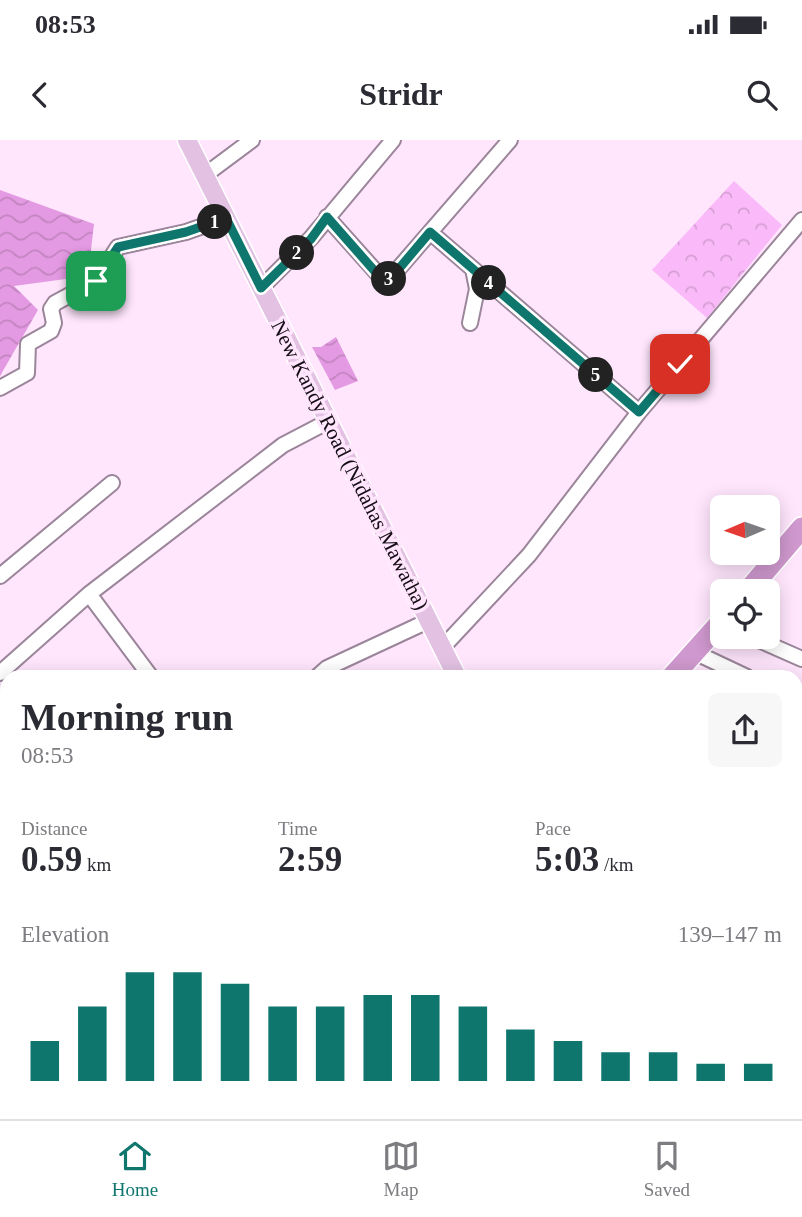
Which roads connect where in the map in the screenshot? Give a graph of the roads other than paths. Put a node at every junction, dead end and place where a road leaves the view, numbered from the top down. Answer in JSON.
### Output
{"nodes":[{"id":1,"x":187,"y":140,"type":"edge"},
{"id":2,"x":252,"y":140,"type":"edge"},
{"id":3,"x":393,"y":140,"type":"edge"},
{"id":4,"x":510,"y":140,"type":"edge"},
{"id":5,"x":205,"y":176,"type":"junction"},
{"id":6,"x":327,"y":217,"type":"junction"},
{"id":7,"x":226,"y":218,"type":"junction"},
{"id":8,"x":802,"y":220,"type":"edge"},
{"id":9,"x":430,"y":232,"type":"junction"},
{"id":10,"x":473,"y":269,"type":"junction"},
{"id":11,"x":261,"y":288,"type":"junction"},
{"id":12,"x":470,"y":323,"type":"dead end"},
{"id":13,"x":0,"y":388,"type":"edge"},
{"id":14,"x":639,"y":412,"type":"junction"},
{"id":15,"x":329,"y":421,"type":"junction"},
{"id":16,"x":112,"y":483,"type":"dead end"},
{"id":17,"x":802,"y":528,"type":"edge"},
{"id":18,"x":0,"y":576,"type":"edge"},
{"id":19,"x":758,"y":579,"type":"edge"},
{"id":20,"x":89,"y":594,"type":"junction"},
{"id":21,"x":428,"y":621,"type":"junction"},
{"id":22,"x":710,"y":635,"type":"edge"},
{"id":23,"x":442,"y":648,"type":"junction"},
{"id":24,"x":779,"y":649,"type":"edge"},
{"id":25,"x":694,"y":653,"type":"junction"},
{"id":26,"x":802,"y":659,"type":"edge"},
{"id":27,"x":3,"y":670,"type":"edge"},
{"id":28,"x":146,"y":670,"type":"edge"},
{"id":29,"x":325,"y":670,"type":"edge"},
{"id":30,"x":453,"y":670,"type":"edge"},
{"id":31,"x":678,"y":670,"type":"edge"},
{"id":32,"x":732,"y":670,"type":"edge"}],
"edges":[{"from":1,"to":5,"type":"main road","name":"New Kandy Road (Nidahas Mawatha)"},
{"from":2,"to":5,"type":"street"},
{"from":3,"to":6,"type":"street"},
{"from":4,"to":9,"type":"street"},
{"from":5,"to":7,"type":"main road","name":"New Kandy Road (Nidahas Mawatha)"},
{"from":6,"to":9,"type":"street"},
{"from":6,"to":11,"type":"street"},
{"from":7,"to":11,"type":"main road","name":"New Kandy Road (Nidahas Mawatha)"},
{"from":7,"to":13,"type":"street"},
{"from":8,"to":14,"type":"street"},
{"from":9,"to":10,"type":"street"},
{"from":10,"to":12,"type":"street"},
{"from":10,"to":14,"type":"street"},
{"from":11,"to":15,"type":"main road","name":"New Kandy Road (Nidahas Mawatha)"},
{"from":14,"to":23,"type":"street"},
{"from":15,"to":20,"type":"street"},
{"from":15,"to":21,"type":"main road","name":"New Kandy Road (Nidahas Mawatha)"},
{"from":16,"to":18,"type":"street"},
{"from":17,"to":19,"type":"highway"},
{"from":20,"to":27,"type":"street"},
{"from":20,"to":28,"type":"street"},
{"from":21,"to":23,"type":"main road","name":"New Kandy Road (Nidahas Mawatha)"},
{"from":21,"to":29,"type":"street"},
{"from":22,"to":25,"type":"highway"},
{"from":23,"to":30,"type":"main road","name":"New Kandy Road (Nidahas Mawatha)"},
{"from":24,"to":26,"type":"street"},
{"from":25,"to":31,"type":"highway"},
{"from":25,"to":32,"type":"street"}]}
